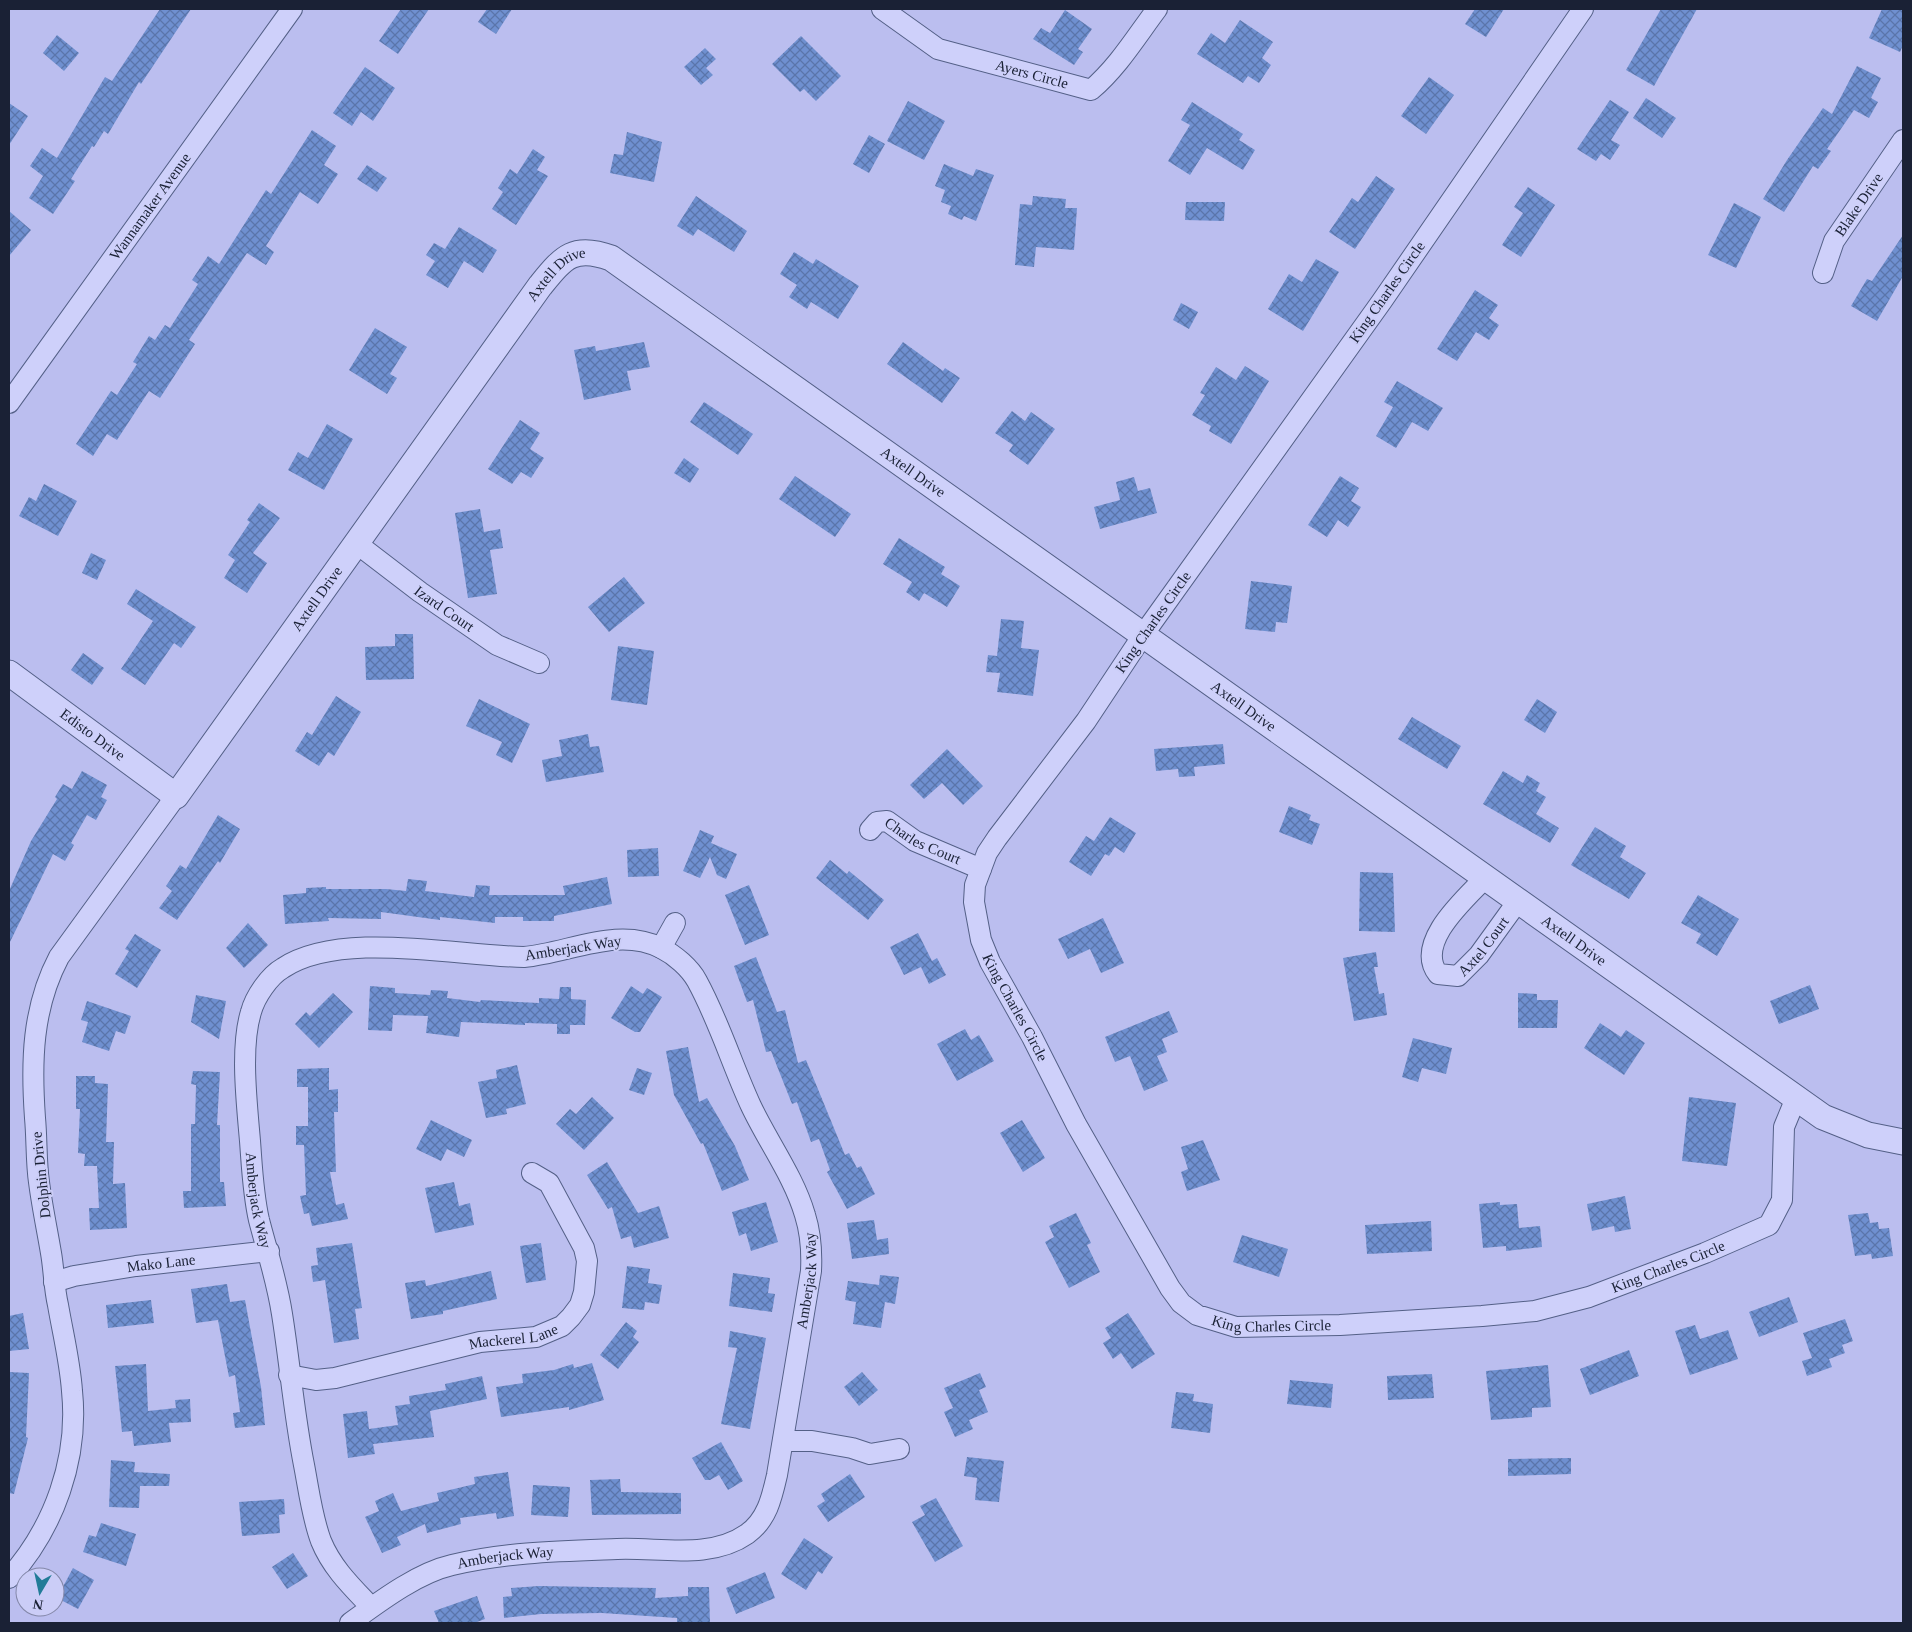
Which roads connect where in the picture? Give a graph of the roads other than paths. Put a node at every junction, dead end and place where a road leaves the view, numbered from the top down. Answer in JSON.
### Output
{"nodes":[{"id":1,"x":292,"y":9,"type":"edge"},
{"id":2,"x":882,"y":9,"type":"edge"},
{"id":3,"x":1157,"y":9,"type":"edge"},
{"id":4,"x":1582,"y":9,"type":"edge"},
{"id":5,"x":1903,"y":140,"type":"edge"},
{"id":6,"x":1824,"y":273,"type":"dead end"},
{"id":7,"x":9,"y":403,"type":"edge"},
{"id":8,"x":356,"y":543,"type":"junction"},
{"id":9,"x":1143,"y":635,"type":"junction"},
{"id":10,"x":539,"y":663,"type":"dead end"},
{"id":11,"x":9,"y":673,"type":"edge"},
{"id":12,"x":176,"y":796,"type":"junction"},
{"id":13,"x":870,"y":830,"type":"dead end"},
{"id":14,"x":981,"y":869,"type":"junction"},
{"id":15,"x":1485,"y":878,"type":"junction"},
{"id":16,"x":1518,"y":901,"type":"junction"},
{"id":17,"x":675,"y":923,"type":"dead end"},
{"id":18,"x":661,"y":948,"type":"junction"},
{"id":19,"x":1796,"y":1098,"type":"junction"},
{"id":20,"x":1903,"y":1142,"type":"edge"},
{"id":21,"x":532,"y":1173,"type":"dead end"},
{"id":22,"x":268,"y":1251,"type":"junction"},
{"id":23,"x":54,"y":1282,"type":"junction"},
{"id":24,"x":289,"y":1375,"type":"junction"},
{"id":25,"x":783,"y":1441,"type":"junction"},
{"id":26,"x":899,"y":1449,"type":"dead end"},
{"id":27,"x":9,"y":1578,"type":"edge"},
{"id":28,"x":371,"y":1607,"type":"junction"},
{"id":29,"x":350,"y":1623,"type":"edge"}],
"edges":[{"from":1,"to":7,"type":"street","name":"Wannamaker Avenue"},
{"from":2,"to":3,"type":"street","name":"Ayers Circle"},
{"from":4,"to":9,"type":"street","name":"King Charles Circle"},
{"from":5,"to":6,"type":"street","name":"Blake Drive"},
{"from":8,"to":9,"type":"street","name":"Axtell Drive"},
{"from":8,"to":10,"type":"street","name":"Izard Court"},
{"from":8,"to":12,"type":"street","name":"Axtell Drive"},
{"from":9,"to":14,"type":"street","name":"King Charles Circle"},
{"from":9,"to":15,"type":"street","name":"Axtell Drive"},
{"from":11,"to":12,"type":"street","name":"Edisto Drive"},
{"from":12,"to":23,"type":"street","name":"Dolphin Drive"},
{"from":13,"to":14,"type":"street","name":"Charles Court"},
{"from":14,"to":19,"type":"street","name":"King Charles Circle"},
{"from":15,"to":16,"type":"street","name":"Axtell Drive"},
{"from":15,"to":16,"type":"street","name":"Axtel Court"},
{"from":16,"to":19,"type":"street","name":"Axtell Drive"},
{"from":17,"to":18,"type":"street"},
{"from":18,"to":22,"type":"street","name":"Amberjack Way"},
{"from":18,"to":25,"type":"street","name":"Amberjack Way"},
{"from":19,"to":20,"type":"street"},
{"from":21,"to":24,"type":"street","name":"Mackerel Lane"},
{"from":22,"to":23,"type":"street","name":"Mako Lane"},
{"from":22,"to":24,"type":"street","name":"Amberjack Way"},
{"from":23,"to":27,"type":"street","name":"Dolphin Drive"},
{"from":24,"to":28,"type":"street","name":"Amberjack Way"},
{"from":25,"to":26,"type":"street"},
{"from":25,"to":28,"type":"street","name":"Amberjack Way"},
{"from":28,"to":29,"type":"street"}]}
